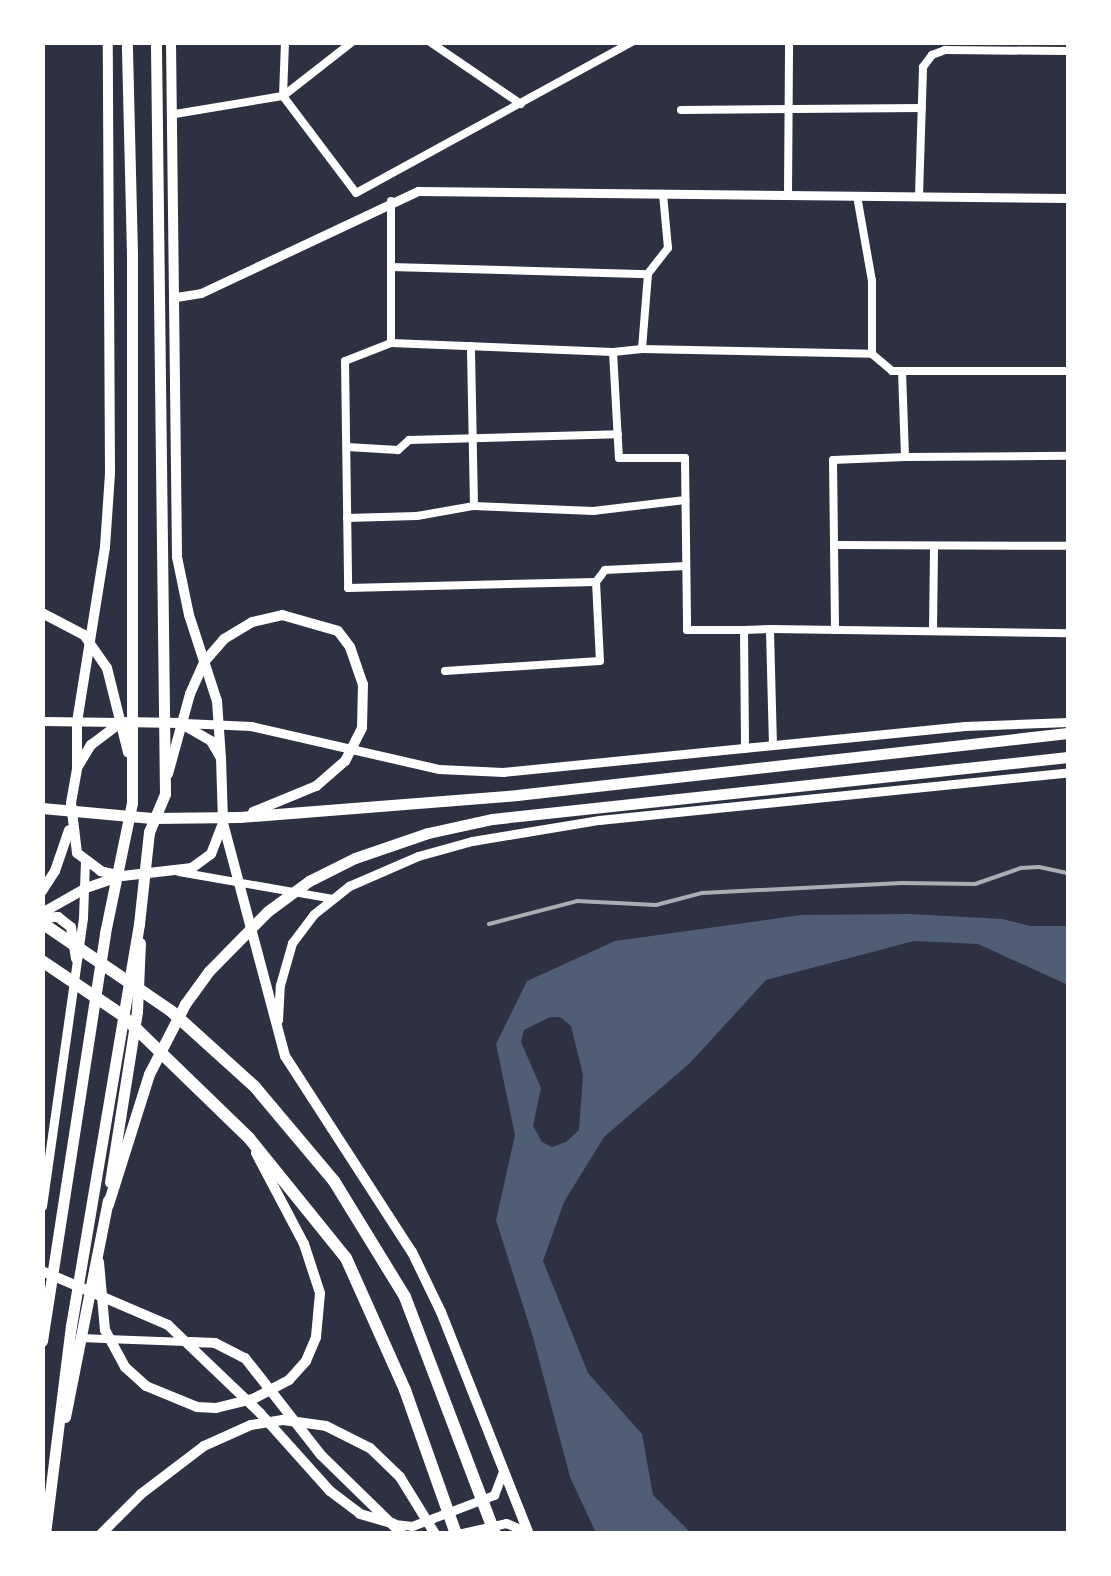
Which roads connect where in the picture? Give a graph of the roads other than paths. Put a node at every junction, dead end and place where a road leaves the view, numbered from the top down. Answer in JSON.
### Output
{"nodes":[{"id":1,"x":108,"y":42,"type":"edge"},
{"id":2,"x":126,"y":42,"type":"edge"},
{"id":3,"x":156,"y":42,"type":"edge"},
{"id":4,"x":171,"y":42,"type":"edge"},
{"id":5,"x":285,"y":42,"type":"edge"},
{"id":6,"x":352,"y":42,"type":"edge"},
{"id":7,"x":430,"y":42,"type":"edge"},
{"id":8,"x":632,"y":42,"type":"edge"},
{"id":9,"x":788,"y":42,"type":"edge"},
{"id":10,"x":1068,"y":52,"type":"edge"},
{"id":11,"x":283,"y":96,"type":"junction"},
{"id":12,"x":520,"y":104,"type":"junction"},
{"id":13,"x":922,"y":108,"type":"junction"},
{"id":14,"x":788,"y":109,"type":"junction"},
{"id":15,"x":681,"y":110,"type":"dead end"},
{"id":16,"x":175,"y":114,"type":"junction"},
{"id":17,"x":663,"y":194,"type":"junction"},
{"id":18,"x":788,"y":195,"type":"junction"},
{"id":19,"x":857,"y":196,"type":"junction"},
{"id":20,"x":919,"y":196,"type":"junction"},
{"id":21,"x":1068,"y":198,"type":"edge"},
{"id":22,"x":390,"y":201,"type":"junction"},
{"id":23,"x":390,"y":267,"type":"junction"},
{"id":24,"x":648,"y":274,"type":"junction"},
{"id":25,"x":176,"y":297,"type":"junction"},
{"id":26,"x":390,"y":343,"type":"junction"},
{"id":27,"x":471,"y":346,"type":"junction"},
{"id":28,"x":642,"y":349,"type":"junction"},
{"id":29,"x":614,"y":352,"type":"junction"},
{"id":30,"x":872,"y":354,"type":"junction"},
{"id":31,"x":902,"y":371,"type":"junction"},
{"id":32,"x":1068,"y":371,"type":"edge"},
{"id":33,"x":618,"y":434,"type":"junction"},
{"id":34,"x":472,"y":438,"type":"junction"},
{"id":35,"x":346,"y":447,"type":"junction"},
{"id":36,"x":1068,"y":456,"type":"edge"},
{"id":37,"x":905,"y":457,"type":"junction"},
{"id":38,"x":685,"y":500,"type":"junction"},
{"id":39,"x":474,"y":506,"type":"junction"},
{"id":40,"x":348,"y":518,"type":"junction"},
{"id":41,"x":834,"y":546,"type":"junction"},
{"id":42,"x":934,"y":546,"type":"junction"},
{"id":43,"x":1068,"y":546,"type":"edge"},
{"id":44,"x":686,"y":566,"type":"junction"},
{"id":45,"x":596,"y":582,"type":"junction"},
{"id":46,"x":42,"y":613,"type":"edge"},
{"id":47,"x":770,"y":629,"type":"junction"},
{"id":48,"x":744,"y":630,"type":"junction"},
{"id":49,"x":835,"y":630,"type":"junction"},
{"id":50,"x":932,"y":631,"type":"junction"},
{"id":51,"x":1068,"y":632,"type":"edge"},
{"id":52,"x":445,"y":671,"type":"dead end"},
{"id":53,"x":42,"y":721,"type":"edge"},
{"id":54,"x":76,"y":722,"type":"junction"},
{"id":55,"x":121,"y":722,"type":"junction"},
{"id":56,"x":1068,"y":722,"type":"edge"},
{"id":57,"x":180,"y":723,"type":"junction"},
{"id":58,"x":220,"y":726,"type":"junction"},
{"id":59,"x":1068,"y":733,"type":"edge"},
{"id":60,"x":773,"y":746,"type":"junction"},
{"id":61,"x":745,"y":749,"type":"junction"},
{"id":62,"x":1068,"y":757,"type":"edge"},
{"id":63,"x":221,"y":758,"type":"junction"},
{"id":64,"x":77,"y":768,"type":"junction"},
{"id":65,"x":1068,"y":772,"type":"edge"},
{"id":66,"x":164,"y":794,"type":"junction"},
{"id":67,"x":45,"y":808,"type":"edge"},
{"id":68,"x":131,"y":814,"type":"junction"},
{"id":69,"x":239,"y":817,"type":"junction"},
{"id":70,"x":224,"y":823,"type":"junction"},
{"id":71,"x":71,"y":824,"type":"junction"},
{"id":72,"x":85,"y":861,"type":"junction"},
{"id":73,"x":179,"y":872,"type":"junction"},
{"id":74,"x":122,"y":876,"type":"junction"},
{"id":75,"x":237,"y":880,"type":"junction"},
{"id":76,"x":86,"y":888,"type":"junction"},
{"id":77,"x":42,"y":891,"type":"edge"},
{"id":78,"x":333,"y":899,"type":"junction"},
{"id":79,"x":42,"y":918,"type":"edge"},
{"id":80,"x":139,"y":924,"type":"junction"},
{"id":81,"x":76,"y":959,"type":"junction"},
{"id":82,"x":42,"y":961,"type":"edge"},
{"id":83,"x":278,"y":1033,"type":"junction"},
{"id":84,"x":249,"y":1138,"type":"junction"},
{"id":85,"x":108,"y":1204,"type":"junction"},
{"id":86,"x":42,"y":1206,"type":"edge"},
{"id":87,"x":98,"y":1253,"type":"junction"},
{"id":88,"x":42,"y":1271,"type":"edge"},
{"id":89,"x":42,"y":1341,"type":"edge"},
{"id":90,"x":190,"y":1342,"type":"junction"},
{"id":91,"x":57,"y":1445,"type":"junction"},
{"id":92,"x":503,"y":1469,"type":"junction"},
{"id":93,"x":394,"y":1524,"type":"junction"},
{"id":94,"x":529,"y":1533,"type":"edge"},
{"id":95,"x":48,"y":1534,"type":"edge"},
{"id":96,"x":101,"y":1534,"type":"edge"},
{"id":97,"x":402,"y":1534,"type":"edge"},
{"id":98,"x":436,"y":1534,"type":"edge"},
{"id":99,"x":457,"y":1534,"type":"edge"},
{"id":100,"x":495,"y":1534,"type":"edge"}],
"edges":[{"from":1,"to":54,"type":"main road"},
{"from":2,"to":68,"type":"main road"},
{"from":3,"to":66,"type":"main road"},
{"from":4,"to":16,"type":"main road"},
{"from":5,"to":11,"type":"street"},
{"from":6,"to":11,"type":"street"},
{"from":7,"to":12,"type":"street"},
{"from":8,"to":12,"type":"street"},
{"from":9,"to":14,"type":"street"},
{"from":10,"to":13,"type":"street"},
{"from":11,"to":12,"type":"street"},
{"from":11,"to":16,"type":"street"},
{"from":13,"to":14,"type":"street"},
{"from":13,"to":20,"type":"street"},
{"from":14,"to":15,"type":"street"},
{"from":14,"to":18,"type":"street"},
{"from":16,"to":25,"type":"main road"},
{"from":17,"to":18,"type":"street"},
{"from":17,"to":22,"type":"street"},
{"from":17,"to":24,"type":"street"},
{"from":18,"to":19,"type":"street"},
{"from":19,"to":20,"type":"street"},
{"from":19,"to":30,"type":"street"},
{"from":20,"to":21,"type":"street"},
{"from":22,"to":23,"type":"street"},
{"from":22,"to":25,"type":"street"},
{"from":23,"to":24,"type":"street"},
{"from":23,"to":26,"type":"street"},
{"from":24,"to":28,"type":"street"},
{"from":25,"to":58,"type":"main road"},
{"from":26,"to":27,"type":"street"},
{"from":26,"to":35,"type":"street"},
{"from":27,"to":29,"type":"street"},
{"from":27,"to":34,"type":"street"},
{"from":28,"to":29,"type":"street"},
{"from":28,"to":30,"type":"street"},
{"from":29,"to":33,"type":"street"},
{"from":30,"to":31,"type":"street"},
{"from":31,"to":32,"type":"street"},
{"from":31,"to":37,"type":"street"},
{"from":33,"to":34,"type":"street"},
{"from":33,"to":38,"type":"street"},
{"from":34,"to":35,"type":"street"},
{"from":34,"to":39,"type":"street"},
{"from":35,"to":40,"type":"street"},
{"from":36,"to":37,"type":"street"},
{"from":37,"to":41,"type":"street"},
{"from":38,"to":39,"type":"street"},
{"from":38,"to":44,"type":"street"},
{"from":39,"to":40,"type":"street"},
{"from":40,"to":45,"type":"street"},
{"from":41,"to":42,"type":"street"},
{"from":41,"to":49,"type":"street"},
{"from":42,"to":43,"type":"street"},
{"from":42,"to":50,"type":"street"},
{"from":44,"to":45,"type":"street"},
{"from":44,"to":48,"type":"street"},
{"from":45,"to":52,"type":"street"},
{"from":46,"to":68,"type":"main road"},
{"from":47,"to":48,"type":"street"},
{"from":47,"to":49,"type":"street"},
{"from":47,"to":60,"type":"street"},
{"from":48,"to":61,"type":"street"},
{"from":49,"to":50,"type":"street"},
{"from":50,"to":51,"type":"street"},
{"from":53,"to":54,"type":"street"},
{"from":54,"to":55,"type":"street"},
{"from":54,"to":64,"type":"main road"},
{"from":55,"to":57,"type":"main road"},
{"from":55,"to":64,"type":"main road"},
{"from":56,"to":60,"type":"street"},
{"from":57,"to":58,"type":"street"},
{"from":57,"to":63,"type":"main road"},
{"from":58,"to":61,"type":"street"},
{"from":58,"to":63,"type":"main road"},
{"from":59,"to":69,"type":"main road"},
{"from":60,"to":61,"type":"street"},
{"from":62,"to":85,"type":"main road"},
{"from":63,"to":70,"type":"main road"},
{"from":64,"to":71,"type":"main road"},
{"from":65,"to":78,"type":"street"},
{"from":66,"to":69,"type":"main road"},
{"from":66,"to":80,"type":"main road"},
{"from":67,"to":69,"type":"main road"},
{"from":68,"to":89,"type":"main road"},
{"from":70,"to":73,"type":"main road"},
{"from":70,"to":75,"type":"main road"},
{"from":71,"to":72,"type":"main road"},
{"from":71,"to":77,"type":"main road"},
{"from":72,"to":74,"type":"main road"},
{"from":72,"to":76,"type":"street"},
{"from":73,"to":74,"type":"main road"},
{"from":73,"to":75,"type":"street"},
{"from":74,"to":76,"type":"main road"},
{"from":75,"to":78,"type":"street"},
{"from":75,"to":83,"type":"main road"},
{"from":76,"to":79,"type":"main road"},
{"from":76,"to":81,"type":"street"},
{"from":78,"to":83,"type":"street"},
{"from":79,"to":81,"type":"main road"},
{"from":79,"to":100,"type":"highway"},
{"from":80,"to":85,"type":"main road"},
{"from":80,"to":91,"type":"main road"},
{"from":81,"to":86,"type":"street"},
{"from":82,"to":84,"type":"highway"},
{"from":83,"to":92,"type":"main road"},
{"from":84,"to":87,"type":"main road"},
{"from":84,"to":99,"type":"highway"},
{"from":85,"to":87,"type":"main road"},
{"from":87,"to":91,"type":"main road"},
{"from":88,"to":90,"type":"main road"},
{"from":90,"to":93,"type":"main road"},
{"from":90,"to":93,"type":"main road"},
{"from":90,"to":95,"type":"street"},
{"from":91,"to":95,"type":"main road"},
{"from":92,"to":93,"type":"street"},
{"from":92,"to":94,"type":"main road"},
{"from":93,"to":97,"type":"main road"},
{"from":94,"to":99,"type":"street"},
{"from":96,"to":98,"type":"main road"}]}
